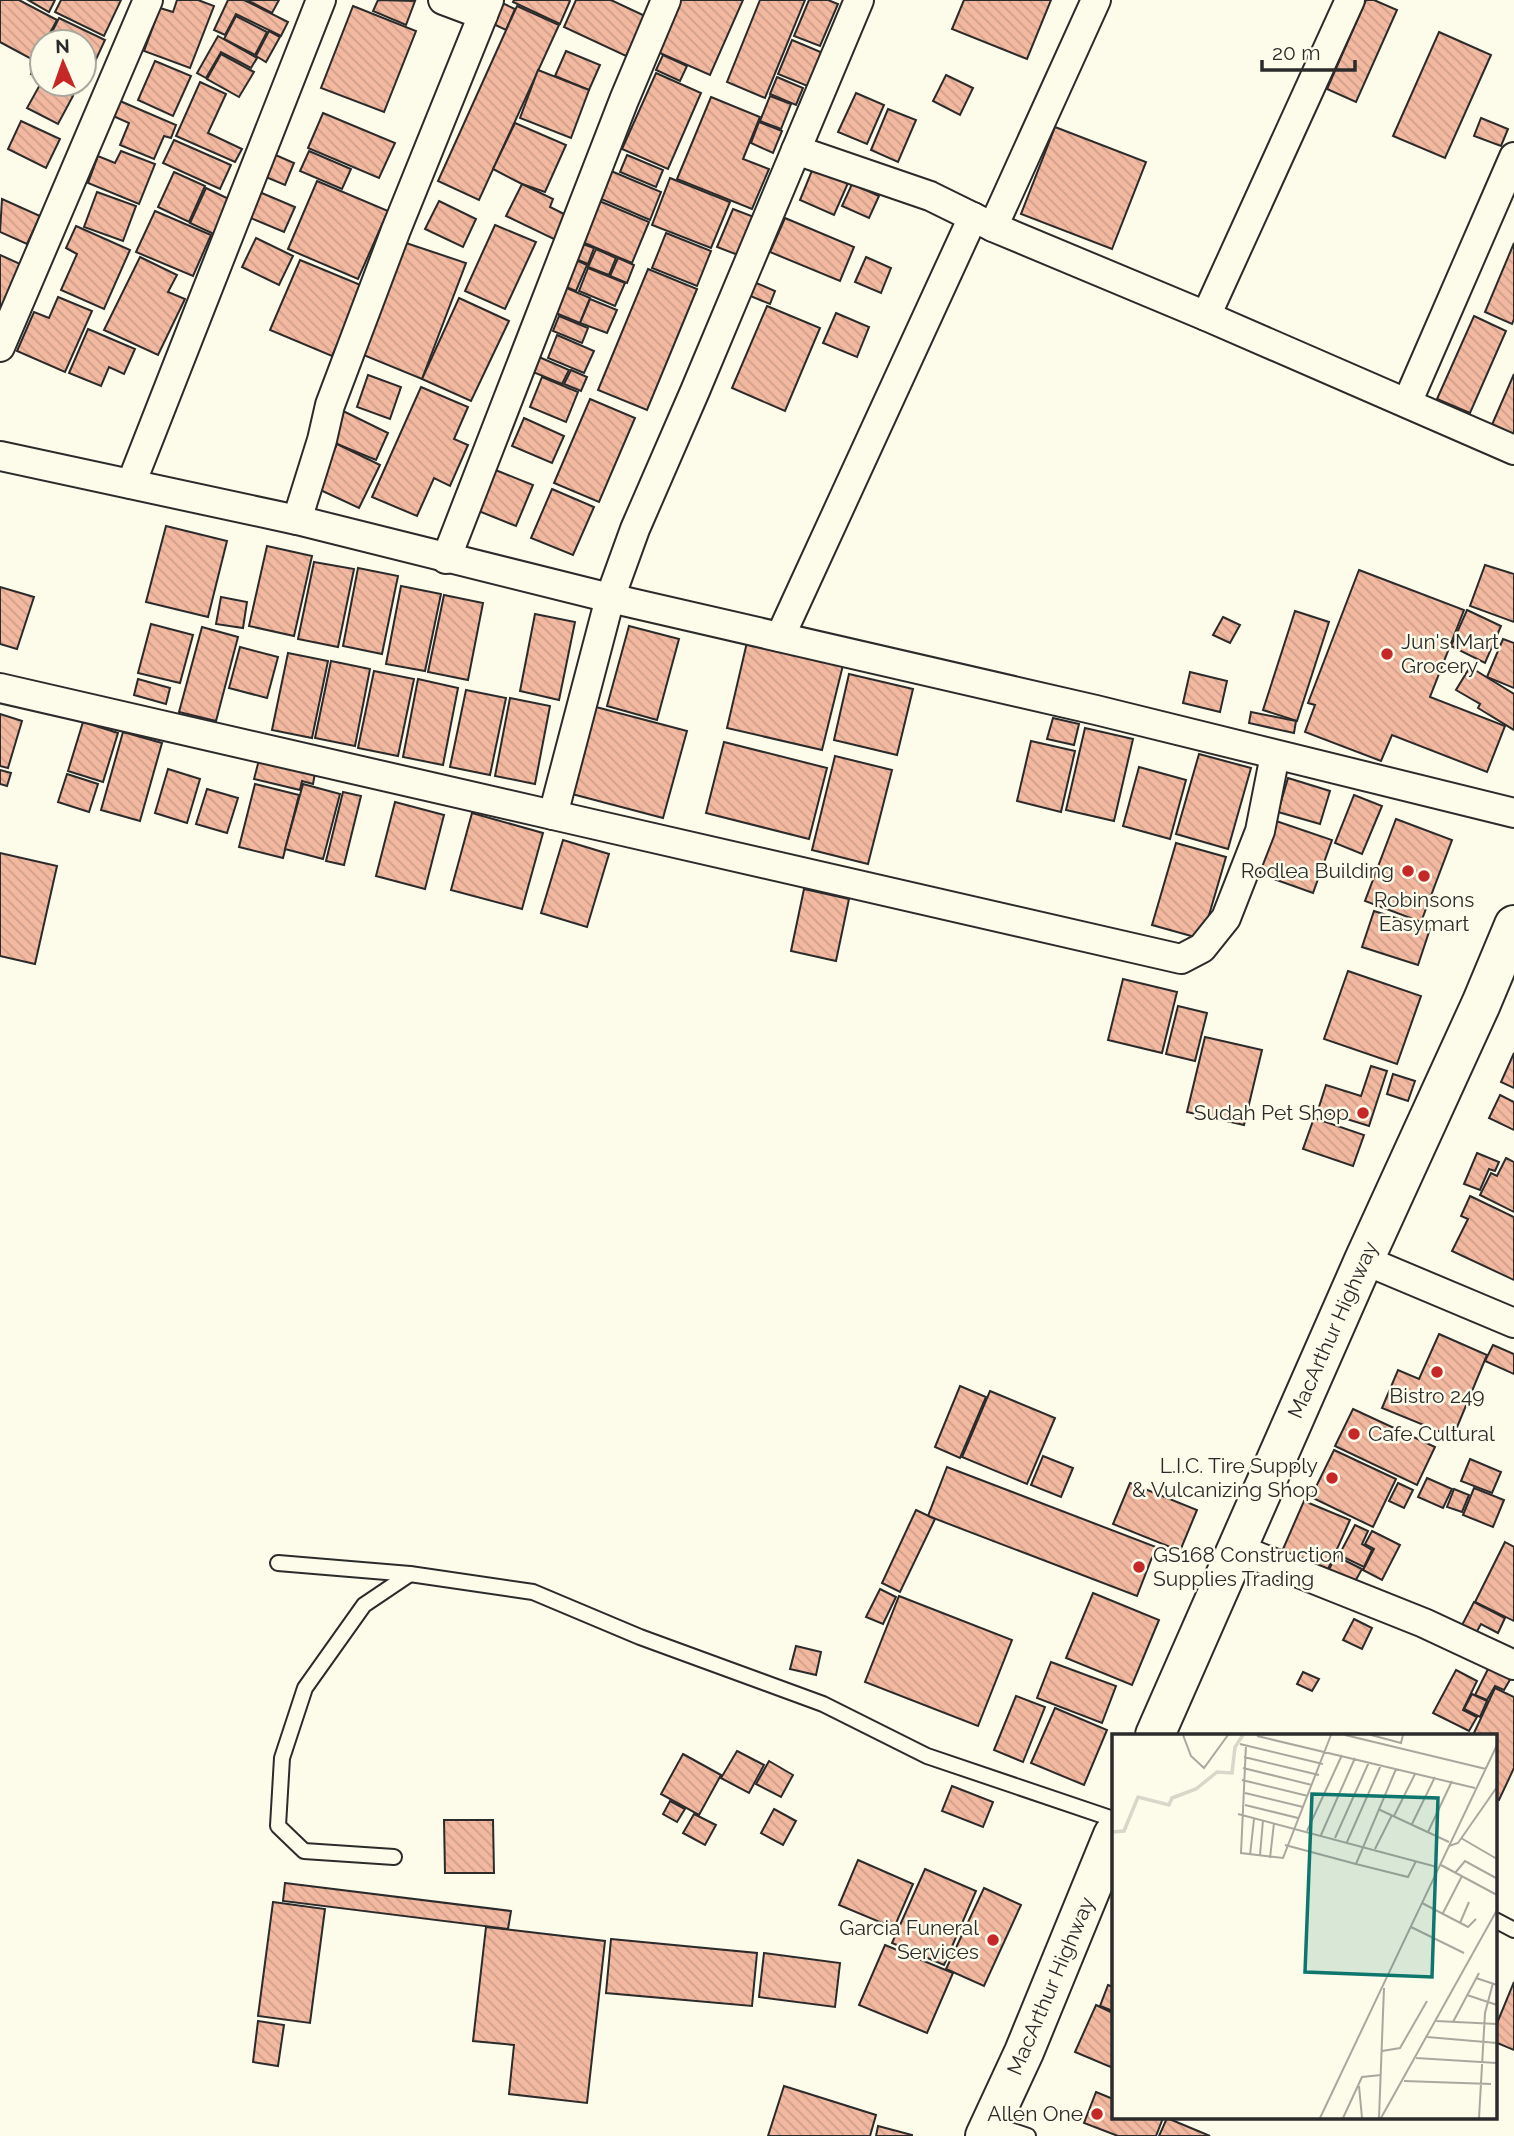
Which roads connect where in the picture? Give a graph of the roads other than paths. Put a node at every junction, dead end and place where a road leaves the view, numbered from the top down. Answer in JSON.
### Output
{"nodes":[{"id":1,"x":148,"y":0,"type":"edge"},
{"id":2,"x":321,"y":0,"type":"edge"},
{"id":3,"x":443,"y":0,"type":"edge"},
{"id":4,"x":666,"y":0,"type":"edge"},
{"id":5,"x":859,"y":0,"type":"edge"},
{"id":6,"x":1096,"y":0,"type":"edge"},
{"id":7,"x":1350,"y":0,"type":"edge"},
{"id":8,"x":486,"y":7,"type":"edge"},
{"id":9,"x":796,"y":149,"type":"junction"},
{"id":10,"x":1514,"y":157,"type":"edge"},
{"id":11,"x":983,"y":222,"type":"junction"},
{"id":12,"x":1206,"y":316,"type":"junction"},
{"id":13,"x":0,"y":347,"type":"edge"},
{"id":14,"x":1408,"y":403,"type":"junction"},
{"id":15,"x":1514,"y":450,"type":"edge"},
{"id":16,"x":0,"y":456,"type":"edge"},
{"id":17,"x":131,"y":484,"type":"junction"},
{"id":18,"x":297,"y":520,"type":"junction"},
{"id":19,"x":446,"y":559,"type":"junction"},
{"id":20,"x":610,"y":598,"type":"junction"},
{"id":21,"x":780,"y":637,"type":"junction"},
{"id":22,"x":0,"y":688,"type":"edge"},
{"id":23,"x":1275,"y":755,"type":"junction"},
{"id":24,"x":1514,"y":813,"type":"edge"},
{"id":25,"x":553,"y":815,"type":"junction"},
{"id":26,"x":1514,"y":925,"type":"edge"},
{"id":27,"x":1364,"y":1259,"type":"junction"},
{"id":28,"x":1514,"y":1323,"type":"edge"},
{"id":29,"x":1236,"y":1548,"type":"junction"},
{"id":30,"x":278,"y":1563,"type":"dead end"},
{"id":31,"x":410,"y":1574,"type":"junction"},
{"id":32,"x":1514,"y":1665,"type":"edge"},
{"id":33,"x":1155,"y":1734,"type":"edge"},
{"id":34,"x":1112,"y":1819,"type":"edge"},
{"id":35,"x":1112,"y":1837,"type":"edge"},
{"id":36,"x":394,"y":1857,"type":"dead end"},
{"id":37,"x":1496,"y":1921,"type":"edge"},
{"id":38,"x":1514,"y":1930,"type":"edge"},
{"id":39,"x":988,"y":2130,"type":"edge"},
{"id":40,"x":1028,"y":2136,"type":"edge"}],
"edges":[{"from":1,"to":13,"type":"street"},
{"from":2,"to":17,"type":"street"},
{"from":3,"to":8,"type":"street"},
{"from":4,"to":19,"type":"street"},
{"from":5,"to":9,"type":"street"},
{"from":6,"to":11,"type":"street"},
{"from":7,"to":12,"type":"street"},
{"from":8,"to":18,"type":"street"},
{"from":9,"to":11,"type":"street"},
{"from":9,"to":20,"type":"street"},
{"from":10,"to":14,"type":"street"},
{"from":11,"to":12,"type":"street"},
{"from":11,"to":21,"type":"street"},
{"from":12,"to":14,"type":"street"},
{"from":14,"to":15,"type":"street"},
{"from":16,"to":17,"type":"street"},
{"from":17,"to":18,"type":"street"},
{"from":18,"to":19,"type":"street"},
{"from":19,"to":20,"type":"street"},
{"from":20,"to":21,"type":"street"},
{"from":20,"to":25,"type":"street"},
{"from":21,"to":23,"type":"street"},
{"from":22,"to":25,"type":"street"},
{"from":23,"to":24,"type":"street"},
{"from":23,"to":25,"type":"street"},
{"from":26,"to":27,"type":"highway","name":"MacArthur Highway"},
{"from":27,"to":28,"type":"street"},
{"from":27,"to":29,"type":"highway","name":"MacArthur Highway"},
{"from":29,"to":32,"type":"street"},
{"from":29,"to":33,"type":"highway","name":"MacArthur Highway"},
{"from":30,"to":31,"type":"lane"},
{"from":31,"to":34,"type":"lane"},
{"from":31,"to":36,"type":"lane"},
{"from":35,"to":39,"type":"highway","name":"MacArthur Highway"},
{"from":37,"to":38,"type":"lane"},
{"from":39,"to":40,"type":"lane"}]}
